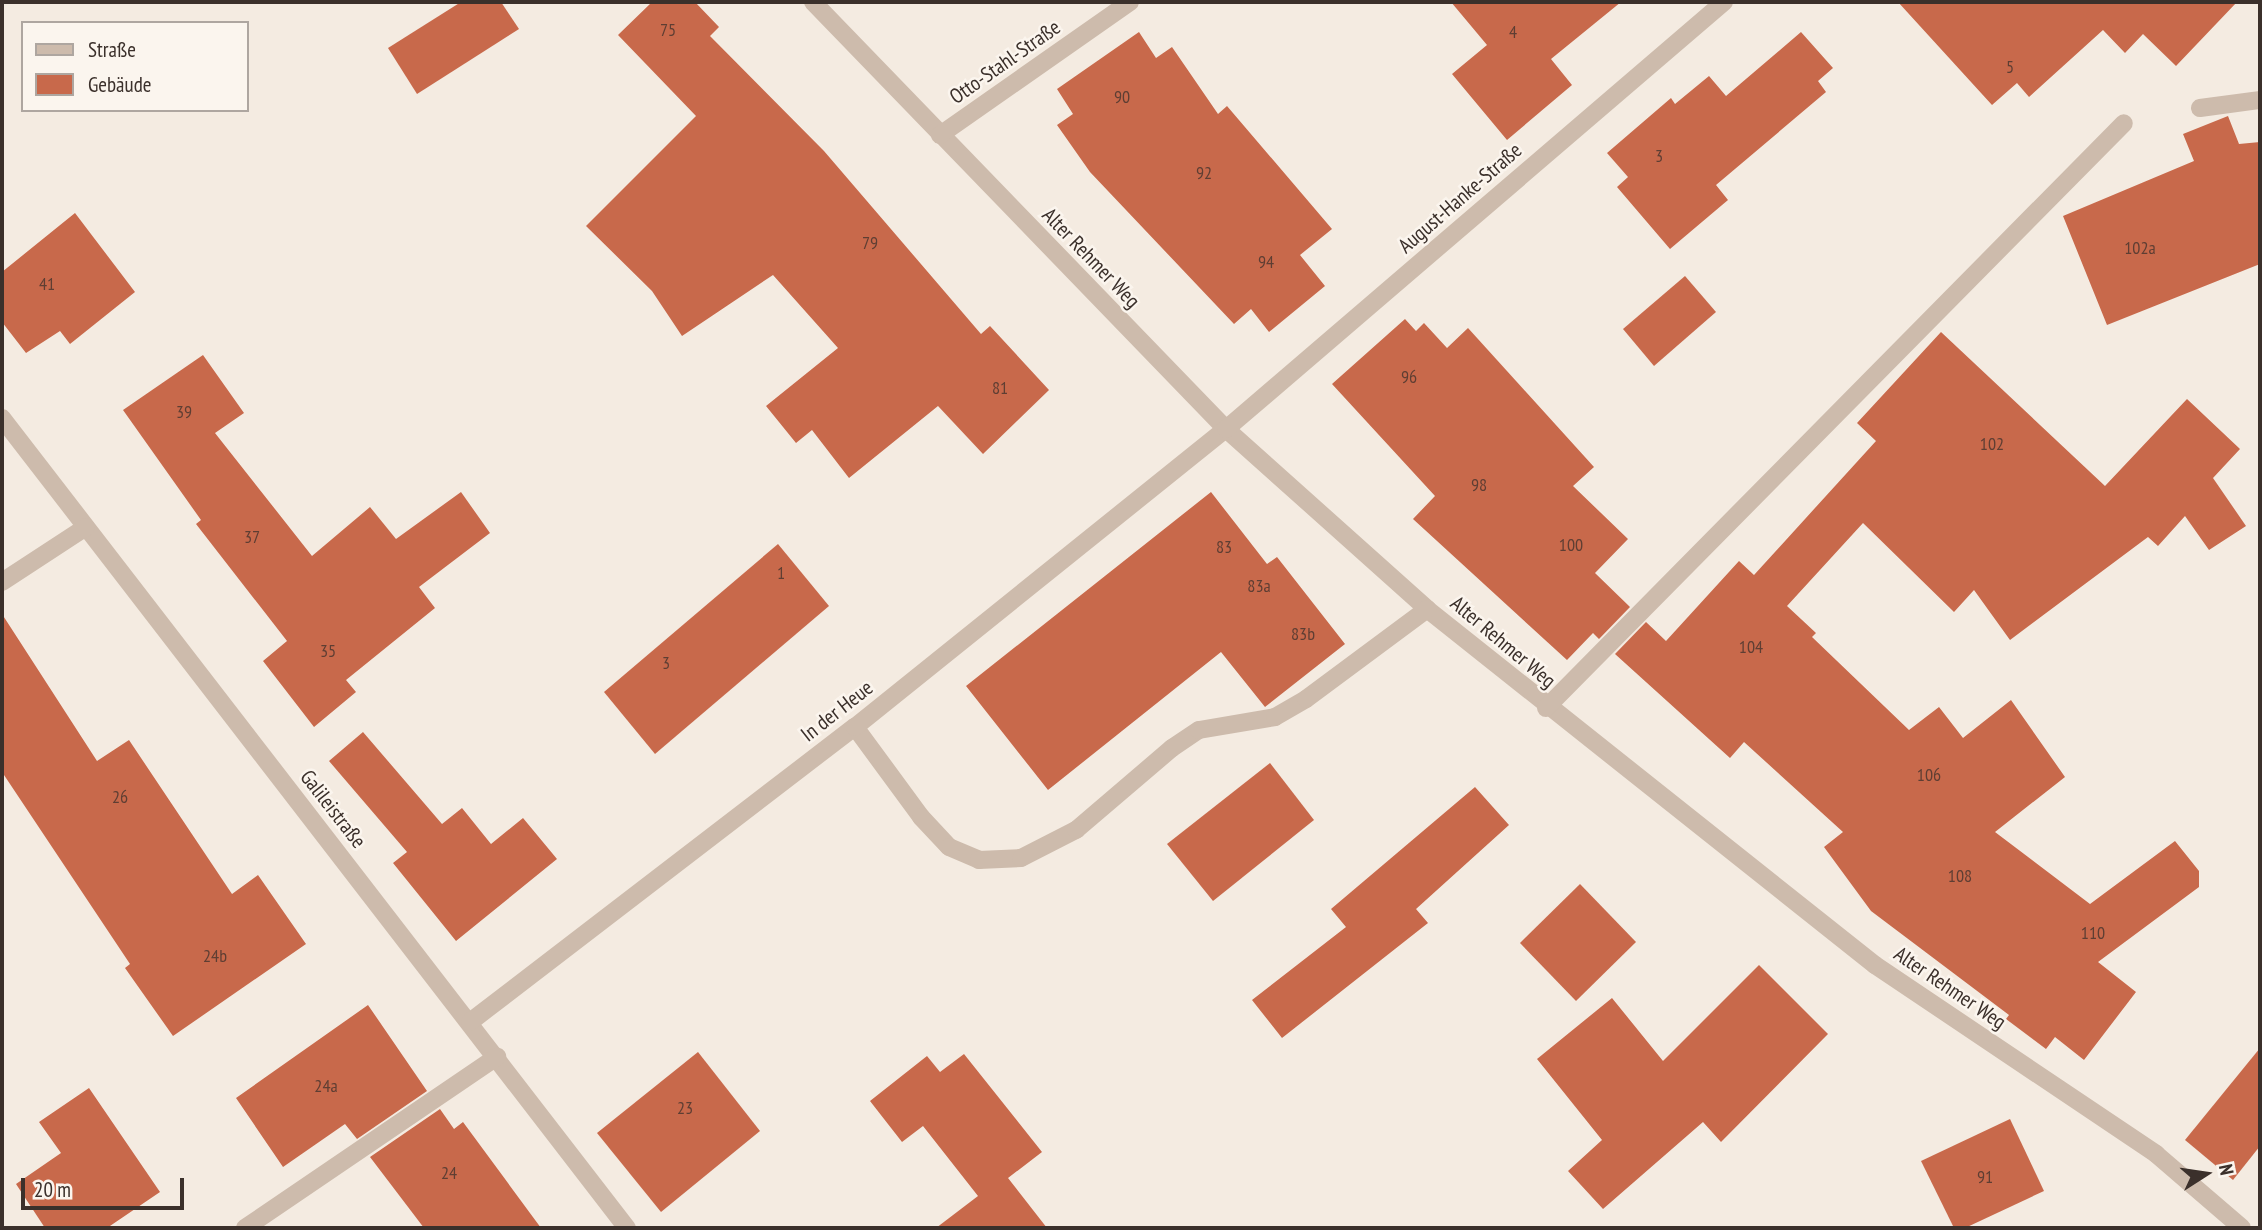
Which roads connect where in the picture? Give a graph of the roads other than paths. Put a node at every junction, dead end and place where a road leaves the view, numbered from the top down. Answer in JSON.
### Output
{"nodes":[{"id":1,"x":813,"y":2,"type":"edge"},
{"id":2,"x":1130,"y":2,"type":"edge"},
{"id":3,"x":1724,"y":2,"type":"edge"},
{"id":4,"x":2260,"y":100,"type":"edge"},
{"id":5,"x":2200,"y":108,"type":"dead end"},
{"id":6,"x":2124,"y":123,"type":"dead end"},
{"id":7,"x":940,"y":135,"type":"junction"},
{"id":8,"x":2,"y":418,"type":"edge"},
{"id":9,"x":1226,"y":429,"type":"junction"},
{"id":10,"x":86,"y":527,"type":"junction"},
{"id":11,"x":2,"y":582,"type":"edge"},
{"id":12,"x":1427,"y":609,"type":"junction"},
{"id":13,"x":1546,"y":708,"type":"junction"},
{"id":14,"x":855,"y":727,"type":"junction"},
{"id":15,"x":470,"y":1022,"type":"junction"},
{"id":16,"x":497,"y":1056,"type":"junction"},
{"id":17,"x":245,"y":1228,"type":"edge"},
{"id":18,"x":627,"y":1228,"type":"edge"},
{"id":19,"x":2242,"y":1228,"type":"edge"}],
"edges":[{"from":1,"to":7,"type":"street","name":"Alter Rehmer Weg"},
{"from":2,"to":7,"type":"street","name":"Otto-Stahl-Straße"},
{"from":3,"to":9,"type":"street","name":"August-Hanke-Straße"},
{"from":4,"to":5,"type":"street"},
{"from":6,"to":13,"type":"street"},
{"from":7,"to":9,"type":"street","name":"Alter Rehmer Weg"},
{"from":8,"to":10,"type":"street","name":"Galileistraße"},
{"from":9,"to":12,"type":"street","name":"Alter Rehmer Weg"},
{"from":9,"to":14,"type":"street","name":"In der Heue"},
{"from":10,"to":11,"type":"street"},
{"from":10,"to":15,"type":"street","name":"Galileistraße"},
{"from":12,"to":13,"type":"street","name":"Alter Rehmer Weg"},
{"from":12,"to":14,"type":"street"},
{"from":13,"to":19,"type":"street","name":"Alter Rehmer Weg"},
{"from":14,"to":15,"type":"street","name":"In der Heue"},
{"from":15,"to":16,"type":"street","name":"Galileistraße"},
{"from":16,"to":17,"type":"street"},
{"from":16,"to":18,"type":"street","name":"Galileistraße"}]}
